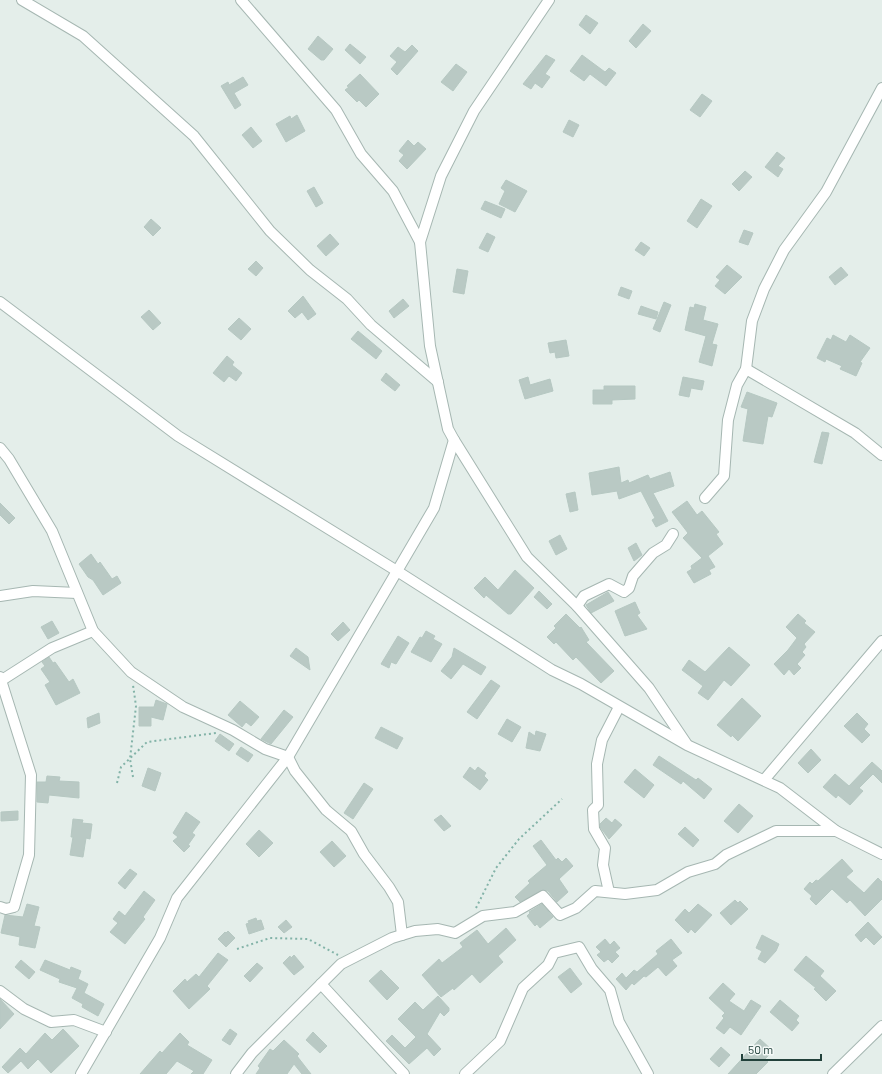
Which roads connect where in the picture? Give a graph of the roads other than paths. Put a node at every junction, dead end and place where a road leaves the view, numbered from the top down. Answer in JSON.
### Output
{"nodes":[{"id":1,"x":22,"y":0,"type":"edge"},
{"id":2,"x":241,"y":0,"type":"edge"},
{"id":3,"x":549,"y":0,"type":"edge"},
{"id":4,"x":882,"y":88,"type":"edge"},
{"id":5,"x":420,"y":242,"type":"junction"},
{"id":6,"x":0,"y":302,"type":"edge"},
{"id":7,"x":746,"y":369,"type":"junction"},
{"id":8,"x":438,"y":382,"type":"junction"},
{"id":9,"x":454,"y":440,"type":"junction"},
{"id":10,"x":0,"y":448,"type":"edge"},
{"id":11,"x":882,"y":455,"type":"edge"},
{"id":12,"x":705,"y":498,"type":"dead end"},
{"id":13,"x":673,"y":534,"type":"dead end"},
{"id":14,"x":397,"y":571,"type":"junction"},
{"id":15,"x":77,"y":593,"type":"junction"},
{"id":16,"x":0,"y":596,"type":"edge"},
{"id":17,"x":577,"y":606,"type":"junction"},
{"id":18,"x":93,"y":632,"type":"junction"},
{"id":19,"x":882,"y":641,"type":"edge"},
{"id":20,"x":1,"y":679,"type":"edge"},
{"id":21,"x":619,"y":707,"type":"junction"},
{"id":22,"x":687,"y":745,"type":"junction"},
{"id":23,"x":288,"y":757,"type":"junction"},
{"id":24,"x":764,"y":780,"type":"junction"},
{"id":25,"x":836,"y":830,"type":"junction"},
{"id":26,"x":882,"y":854,"type":"edge"},
{"id":27,"x":609,"y":892,"type":"junction"},
{"id":28,"x":0,"y":907,"type":"edge"},
{"id":29,"x":402,"y":935,"type":"junction"},
{"id":30,"x":321,"y":984,"type":"junction"},
{"id":31,"x":0,"y":991,"type":"edge"},
{"id":32,"x":882,"y":1026,"type":"edge"},
{"id":33,"x":106,"y":1032,"type":"junction"},
{"id":34,"x":82,"y":1074,"type":"edge"},
{"id":35,"x":236,"y":1074,"type":"edge"},
{"id":36,"x":404,"y":1074,"type":"edge"},
{"id":37,"x":465,"y":1074,"type":"edge"},
{"id":38,"x":648,"y":1074,"type":"edge"},
{"id":39,"x":833,"y":1074,"type":"edge"}],
"edges":[{"from":1,"to":8,"type":"street"},
{"from":2,"to":5,"type":"street"},
{"from":3,"to":5,"type":"street"},
{"from":4,"to":7,"type":"street"},
{"from":5,"to":8,"type":"street"},
{"from":6,"to":14,"type":"street"},
{"from":7,"to":11,"type":"street"},
{"from":7,"to":12,"type":"street"},
{"from":8,"to":9,"type":"street"},
{"from":9,"to":14,"type":"street"},
{"from":9,"to":17,"type":"street"},
{"from":10,"to":15,"type":"street"},
{"from":13,"to":17,"type":"street"},
{"from":14,"to":21,"type":"street"},
{"from":14,"to":23,"type":"street"},
{"from":15,"to":16,"type":"street"},
{"from":15,"to":18,"type":"street"},
{"from":17,"to":22,"type":"street"},
{"from":18,"to":20,"type":"street"},
{"from":18,"to":23,"type":"street"},
{"from":19,"to":24,"type":"street"},
{"from":20,"to":28,"type":"street"},
{"from":21,"to":22,"type":"street"},
{"from":21,"to":27,"type":"street"},
{"from":22,"to":24,"type":"street"},
{"from":23,"to":29,"type":"street"},
{"from":23,"to":33,"type":"street"},
{"from":24,"to":25,"type":"street"},
{"from":25,"to":26,"type":"street"},
{"from":25,"to":27,"type":"street"},
{"from":27,"to":29,"type":"street"},
{"from":29,"to":30,"type":"street"},
{"from":30,"to":35,"type":"street"},
{"from":30,"to":36,"type":"street"},
{"from":31,"to":33,"type":"street"},
{"from":32,"to":39,"type":"street"},
{"from":33,"to":34,"type":"street"},
{"from":37,"to":38,"type":"street"}]}
